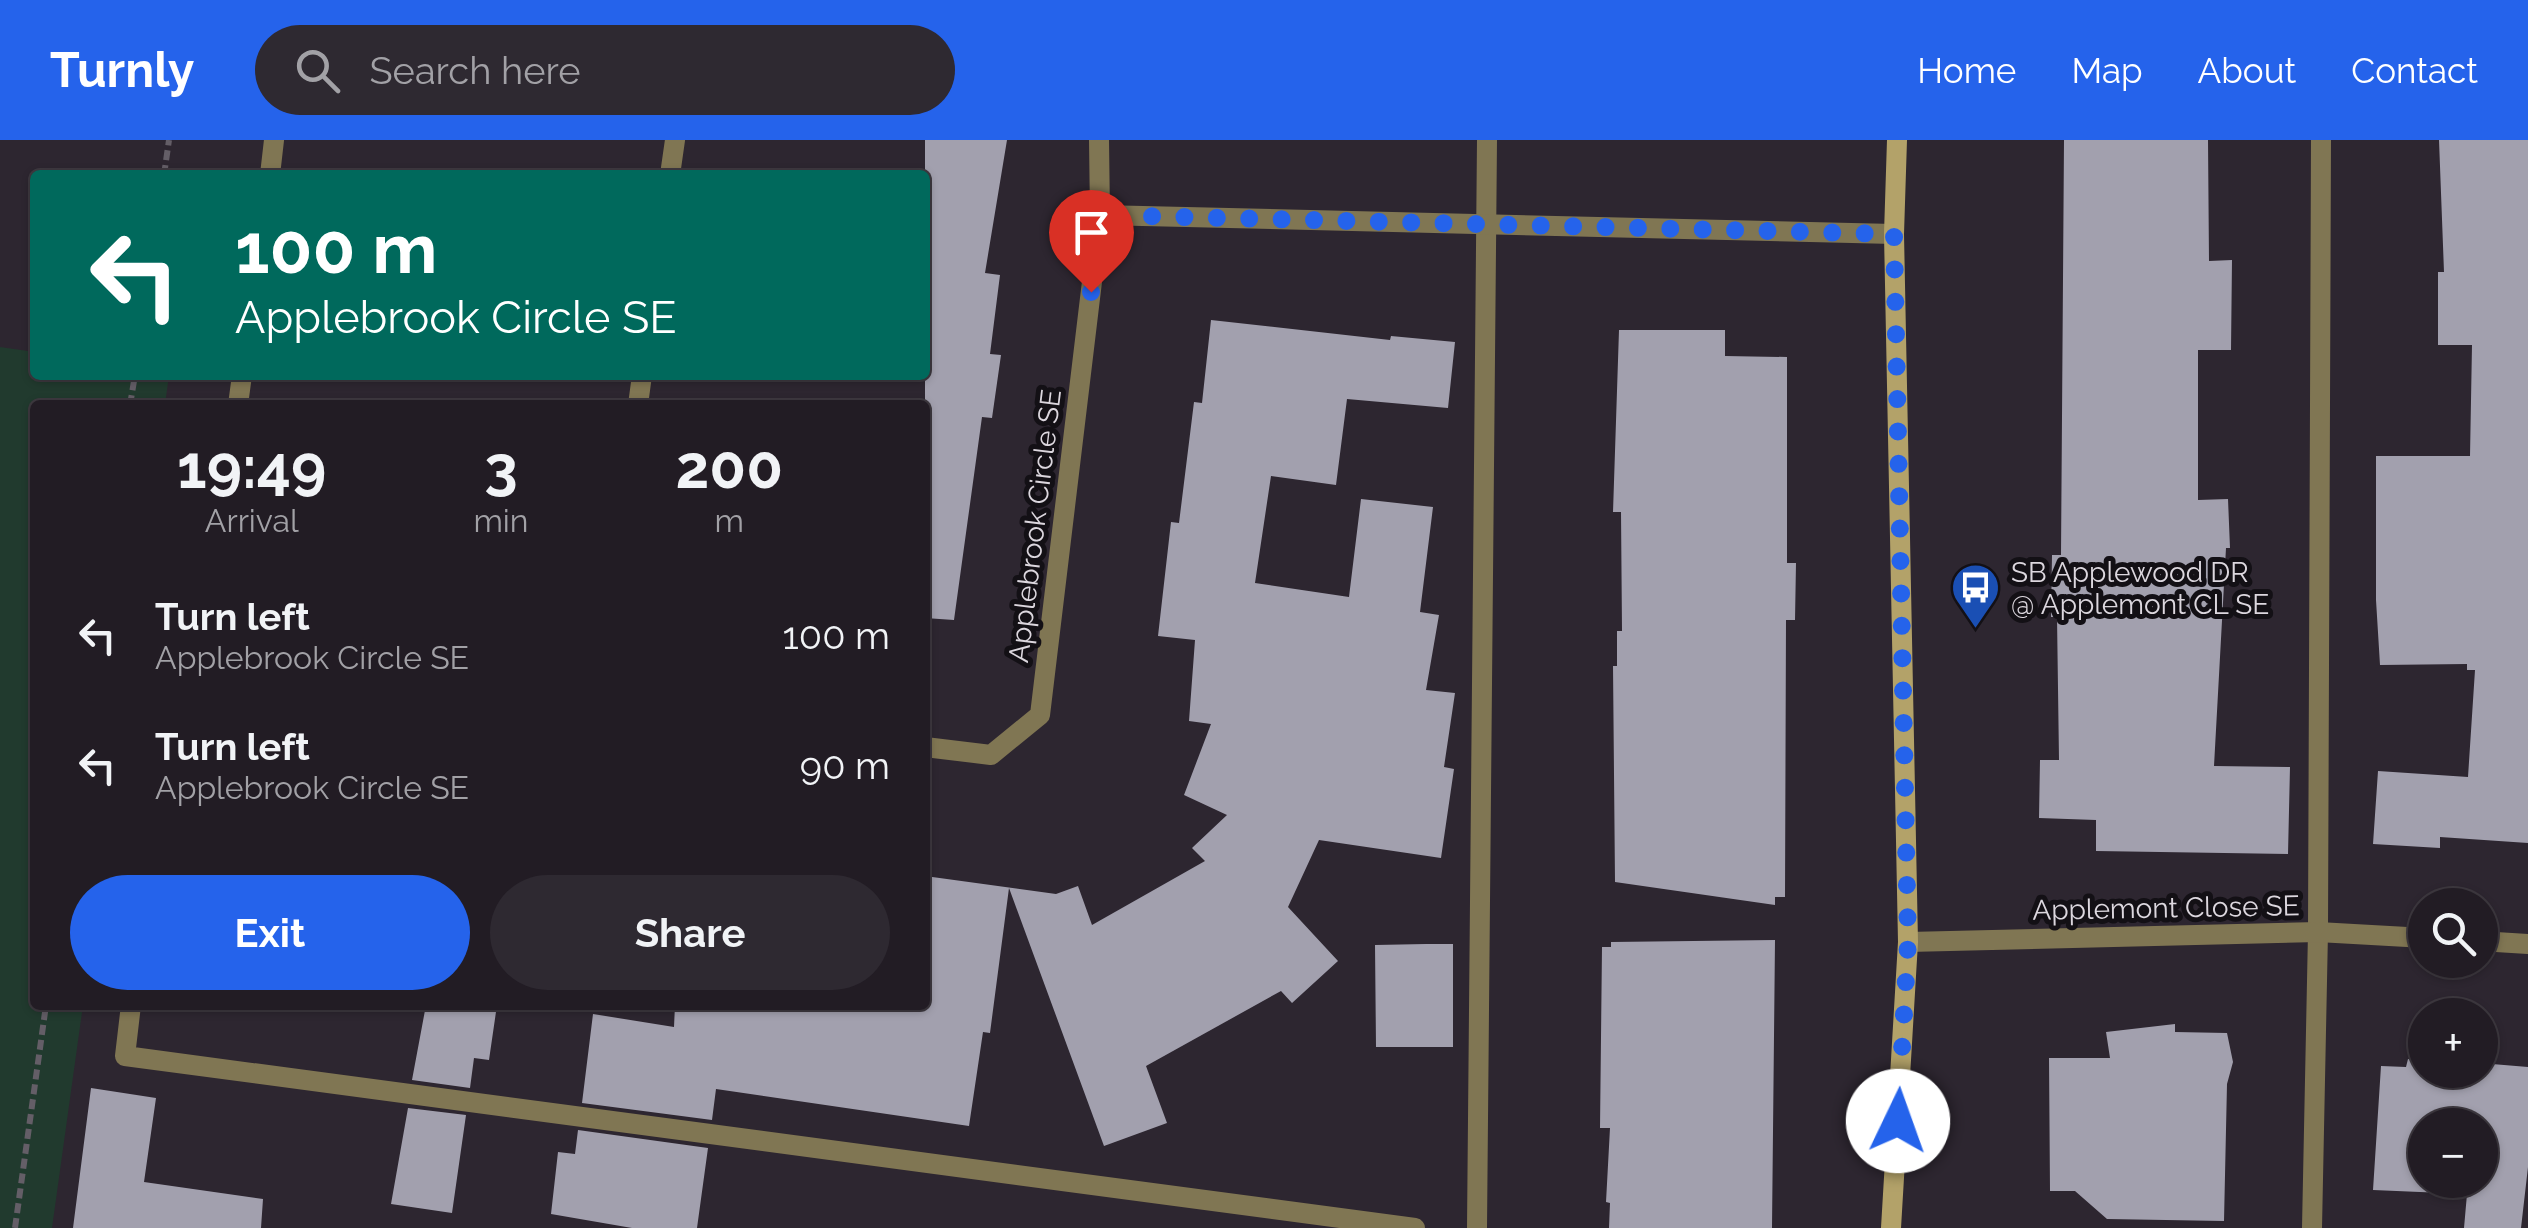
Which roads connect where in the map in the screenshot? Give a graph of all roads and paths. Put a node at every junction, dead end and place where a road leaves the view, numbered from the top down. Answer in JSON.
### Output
{"nodes":[{"id":1,"x":170,"y":140,"type":"edge"},
{"id":2,"x":274,"y":140,"type":"edge"},
{"id":3,"x":675,"y":140,"type":"edge"},
{"id":4,"x":1099,"y":140,"type":"edge"},
{"id":5,"x":1487,"y":140,"type":"edge"},
{"id":6,"x":1897,"y":140,"type":"edge"},
{"id":7,"x":2320,"y":140,"type":"edge"},
{"id":8,"x":165,"y":170,"type":"edge"},
{"id":9,"x":271,"y":170,"type":"edge"},
{"id":10,"x":671,"y":170,"type":"edge"},
{"id":11,"x":1100,"y":215,"type":"junction"},
{"id":12,"x":1486,"y":226,"type":"junction"},
{"id":13,"x":1894,"y":234,"type":"junction"},
{"id":14,"x":930,"y":748,"type":"edge"},
{"id":15,"x":2318,"y":932,"type":"junction"},
{"id":16,"x":2408,"y":937,"type":"edge"},
{"id":17,"x":1908,"y":942,"type":"junction"},
{"id":18,"x":2498,"y":942,"type":"edge"},
{"id":19,"x":2528,"y":944,"type":"edge"},
{"id":20,"x":45,"y":1010,"type":"edge"},
{"id":21,"x":131,"y":1010,"type":"edge"},
{"id":22,"x":15,"y":1228,"type":"edge"},
{"id":23,"x":1415,"y":1228,"type":"edge"},
{"id":24,"x":1476,"y":1228,"type":"edge"},
{"id":25,"x":1891,"y":1228,"type":"edge"},
{"id":26,"x":2312,"y":1228,"type":"edge"}],
"edges":[{"from":1,"to":8,"type":"path"},
{"from":2,"to":9,"type":"street"},
{"from":3,"to":10,"type":"street"},
{"from":4,"to":11,"type":"street","name":"Applebrook Circle SE"},
{"from":5,"to":12,"type":"street"},
{"from":6,"to":13,"type":"street"},
{"from":7,"to":15,"type":"street"},
{"from":11,"to":12,"type":"street"},
{"from":11,"to":14,"type":"street","name":"Applebrook Circle SE"},
{"from":12,"to":13,"type":"street"},
{"from":12,"to":24,"type":"street"},
{"from":13,"to":17,"type":"street"},
{"from":15,"to":16,"type":"street","name":"Applemont Close SE"},
{"from":15,"to":17,"type":"street","name":"Applemont Close SE"},
{"from":15,"to":26,"type":"street"},
{"from":17,"to":25,"type":"street"},
{"from":18,"to":19,"type":"street"},
{"from":20,"to":22,"type":"path"},
{"from":21,"to":23,"type":"street"}]}
